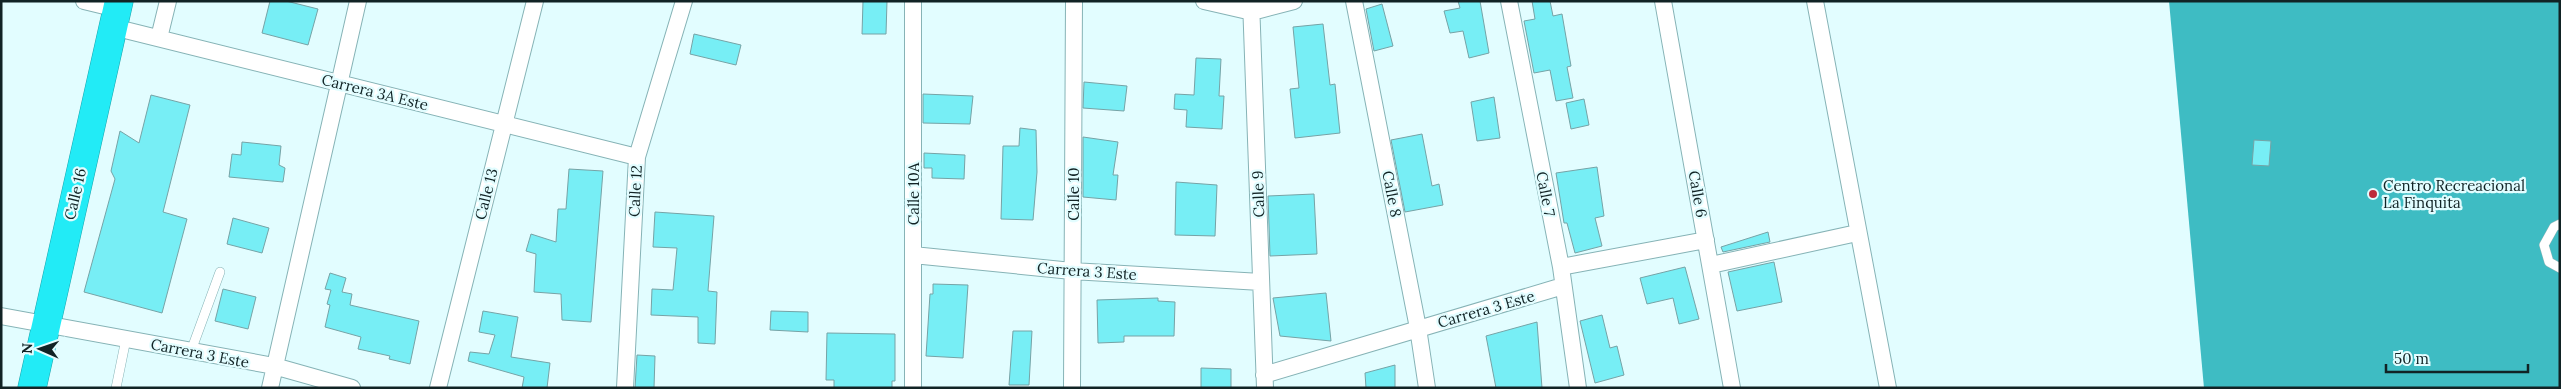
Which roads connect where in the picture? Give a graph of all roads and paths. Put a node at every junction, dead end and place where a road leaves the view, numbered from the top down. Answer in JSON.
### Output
{"nodes":[{"id":1,"x":168,"y":1,"type":"edge"},
{"id":2,"x":358,"y":1,"type":"edge"},
{"id":3,"x":534,"y":1,"type":"edge"},
{"id":4,"x":684,"y":1,"type":"edge"},
{"id":5,"x":913,"y":1,"type":"edge"},
{"id":6,"x":1074,"y":1,"type":"edge"},
{"id":7,"x":1204,"y":1,"type":"edge"},
{"id":8,"x":1294,"y":1,"type":"edge"},
{"id":9,"x":1354,"y":1,"type":"edge"},
{"id":10,"x":1509,"y":1,"type":"edge"},
{"id":11,"x":1663,"y":1,"type":"edge"},
{"id":12,"x":1815,"y":1,"type":"edge"},
{"id":13,"x":1251,"y":6,"type":"edge"},
{"id":14,"x":105,"y":7,"type":"edge"},
{"id":15,"x":159,"y":38,"type":"junction"},
{"id":16,"x":339,"y":83,"type":"junction"},
{"id":17,"x":504,"y":124,"type":"junction"},
{"id":18,"x":637,"y":157,"type":"junction"},
{"id":19,"x":2560,"y":224,"type":"edge"},
{"id":20,"x":1857,"y":233,"type":"junction"},
{"id":21,"x":1706,"y":240,"type":"junction"},
{"id":22,"x":913,"y":255,"type":"junction"},
{"id":23,"x":1710,"y":265,"type":"junction"},
{"id":24,"x":1561,"y":267,"type":"junction"},
{"id":25,"x":2560,"y":268,"type":"edge"},
{"id":26,"x":1072,"y":270,"type":"junction"},
{"id":27,"x":220,"y":272,"type":"dead end"},
{"id":28,"x":1261,"y":282,"type":"junction"},
{"id":29,"x":1563,"y":286,"type":"junction"},
{"id":30,"x":1,"y":316,"type":"edge"},
{"id":31,"x":46,"y":324,"type":"junction"},
{"id":32,"x":1418,"y":328,"type":"junction"},
{"id":33,"x":126,"y":339,"type":"junction"},
{"id":34,"x":191,"y":351,"type":"junction"},
{"id":35,"x":274,"y":366,"type":"junction"},
{"id":36,"x":1265,"y":381,"type":"edge"},
{"id":37,"x":32,"y":388,"type":"edge"},
{"id":38,"x":116,"y":388,"type":"edge"},
{"id":39,"x":270,"y":388,"type":"edge"},
{"id":40,"x":352,"y":388,"type":"edge"},
{"id":41,"x":438,"y":388,"type":"edge"},
{"id":42,"x":625,"y":388,"type":"edge"},
{"id":43,"x":913,"y":388,"type":"edge"},
{"id":44,"x":1072,"y":388,"type":"edge"},
{"id":45,"x":1427,"y":388,"type":"edge"},
{"id":46,"x":1578,"y":388,"type":"edge"},
{"id":47,"x":1732,"y":388,"type":"edge"},
{"id":48,"x":1888,"y":388,"type":"edge"}],
"edges":[{"from":1,"to":15,"type":"street"},
{"from":2,"to":16,"type":"street"},
{"from":3,"to":17,"type":"street","name":"Calle 13"},
{"from":4,"to":18,"type":"street","name":"Calle 12"},
{"from":5,"to":22,"type":"street","name":"Calle 10A"},
{"from":6,"to":26,"type":"street","name":"Calle 10"},
{"from":7,"to":13,"type":"street"},
{"from":8,"to":13,"type":"street"},
{"from":9,"to":32,"type":"street","name":"Calle 8"},
{"from":10,"to":24,"type":"street","name":"Calle 7"},
{"from":11,"to":21,"type":"street","name":"Calle 6"},
{"from":12,"to":20,"type":"street"},
{"from":13,"to":28,"type":"street","name":"Calle 9"},
{"from":14,"to":15,"type":"street","name":"Carrera 3A Este"},
{"from":14,"to":31,"type":"highway","name":"Calle 16"},
{"from":15,"to":16,"type":"street","name":"Carrera 3A Este"},
{"from":16,"to":17,"type":"street","name":"Carrera 3A Este"},
{"from":16,"to":35,"type":"street"},
{"from":17,"to":18,"type":"street","name":"Carrera 3A Este"},
{"from":17,"to":41,"type":"street","name":"Calle 13"},
{"from":18,"to":42,"type":"street","name":"Calle 12"},
{"from":19,"to":25,"type":"lane"},
{"from":20,"to":23,"type":"street"},
{"from":20,"to":48,"type":"street"},
{"from":21,"to":23,"type":"street","name":"Calle 6"},
{"from":21,"to":24,"type":"street"},
{"from":22,"to":26,"type":"street","name":"Carrera 3 Este"},
{"from":22,"to":43,"type":"street","name":"Calle 10A"},
{"from":23,"to":47,"type":"street","name":"Calle 6"},
{"from":24,"to":29,"type":"street","name":"Calle 7"},
{"from":26,"to":28,"type":"street","name":"Carrera 3 Este"},
{"from":26,"to":44,"type":"street","name":"Calle 10"},
{"from":27,"to":34,"type":"lane"},
{"from":28,"to":36,"type":"street","name":"Calle 9"},
{"from":29,"to":32,"type":"street","name":"Carrera 3 Este"},
{"from":29,"to":46,"type":"street","name":"Calle 7"},
{"from":30,"to":31,"type":"street","name":"Carrera 3 Este"},
{"from":31,"to":33,"type":"street","name":"Carrera 3 Este"},
{"from":31,"to":37,"type":"highway","name":"Calle 16"},
{"from":32,"to":36,"type":"street","name":"Carrera 3 Este"},
{"from":32,"to":45,"type":"street","name":"Calle 8"},
{"from":33,"to":34,"type":"street","name":"Carrera 3 Este"},
{"from":33,"to":38,"type":"lane"},
{"from":34,"to":35,"type":"street","name":"Carrera 3 Este"},
{"from":35,"to":39,"type":"street"},
{"from":35,"to":40,"type":"street","name":"Carrera 3 Este"}]}
